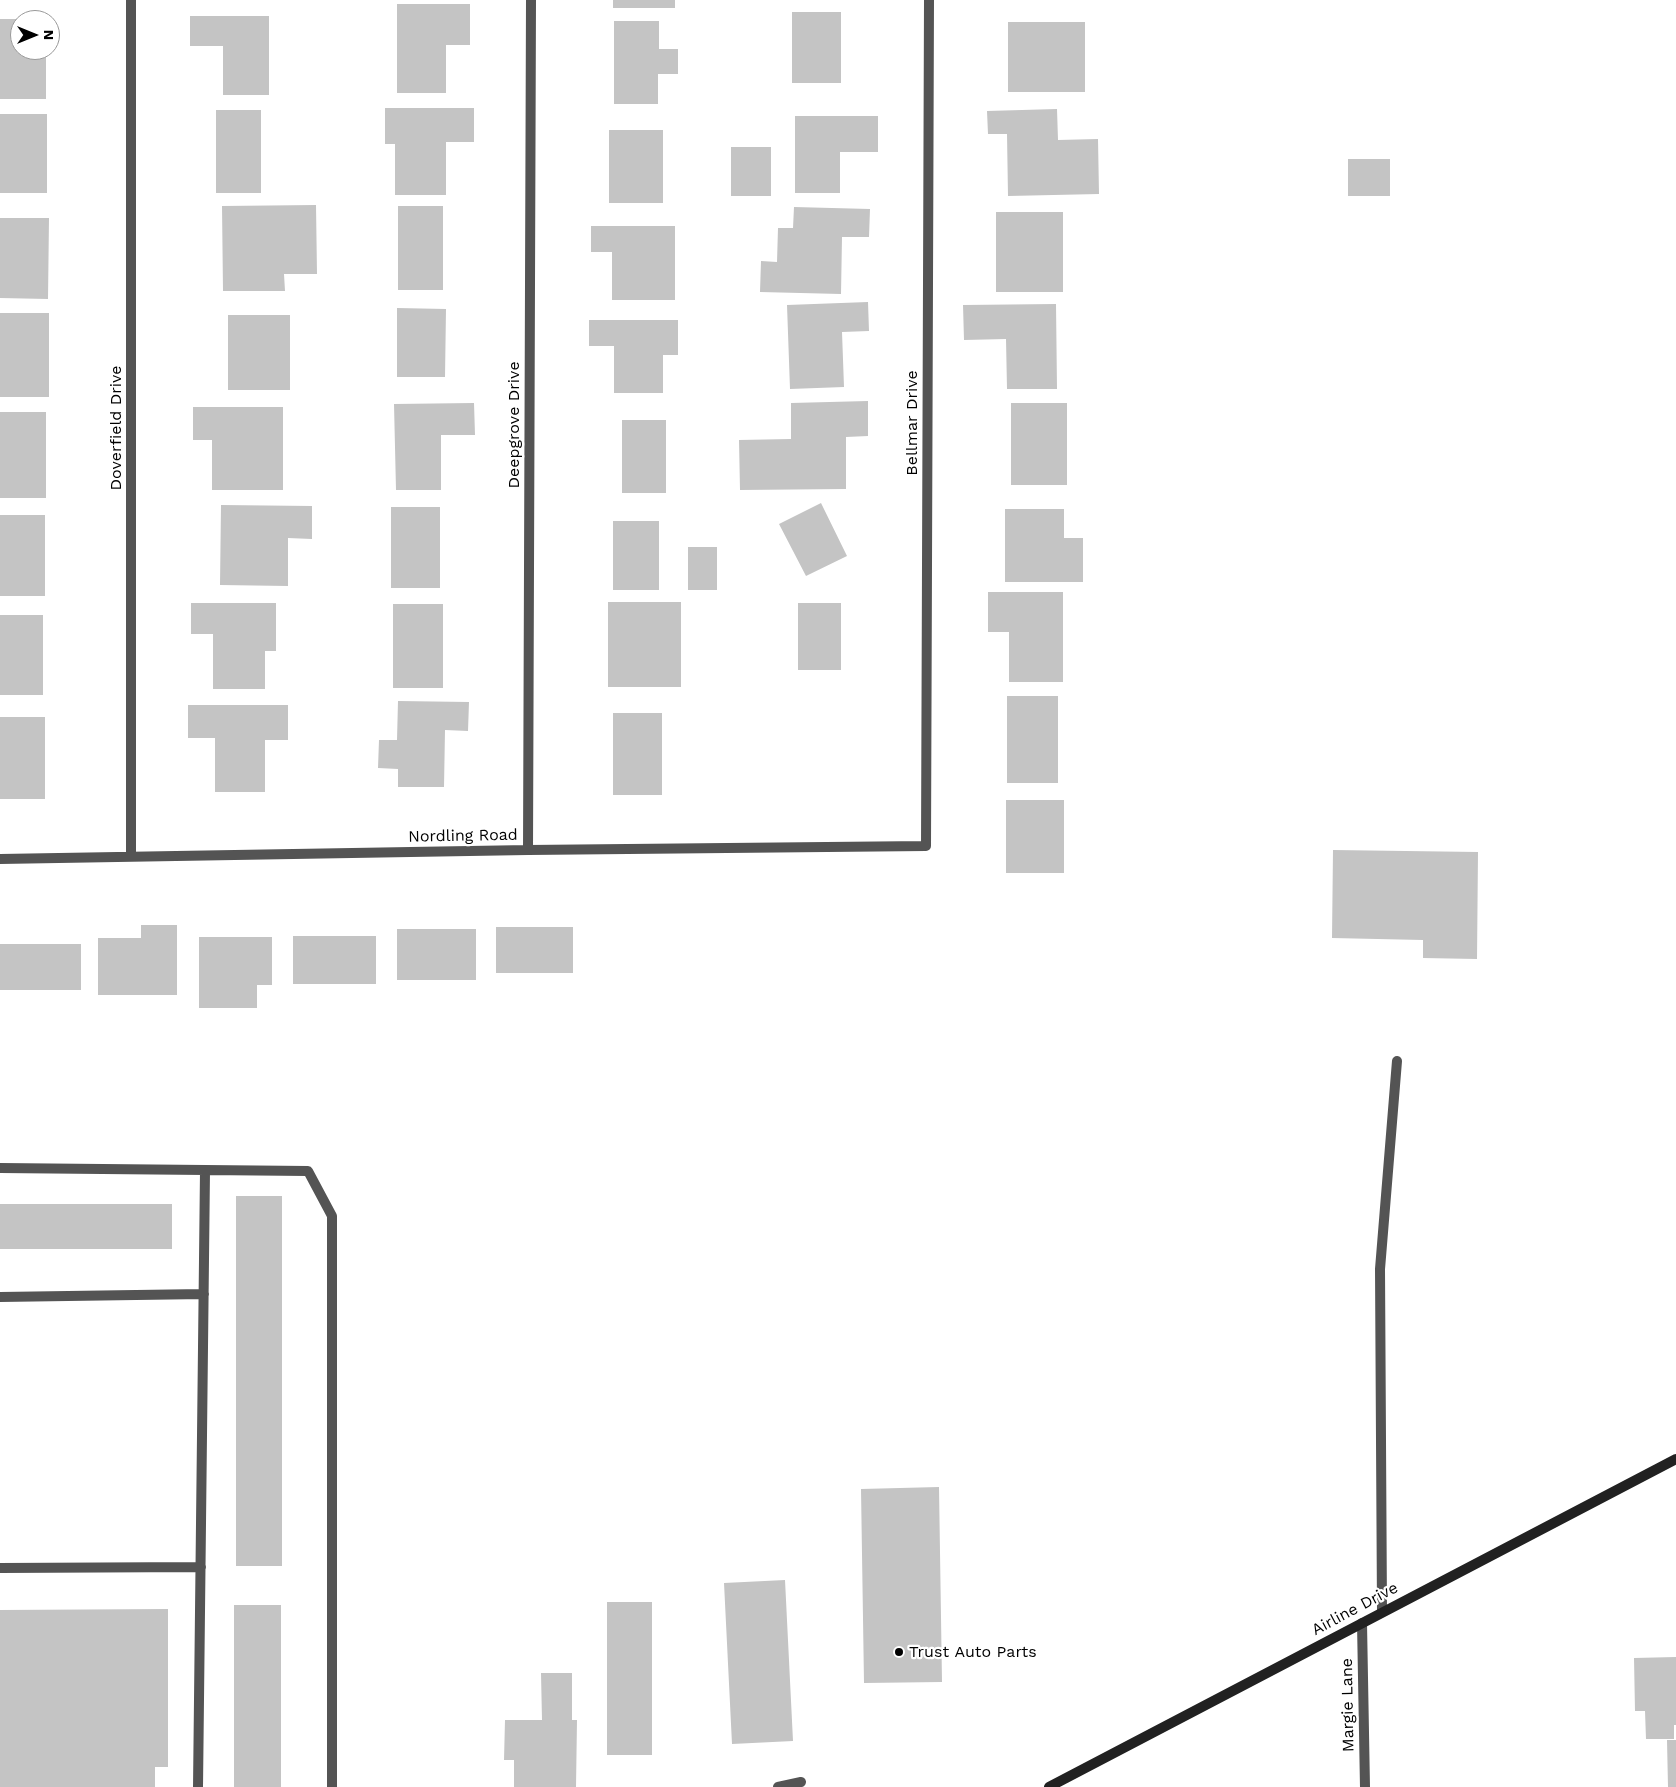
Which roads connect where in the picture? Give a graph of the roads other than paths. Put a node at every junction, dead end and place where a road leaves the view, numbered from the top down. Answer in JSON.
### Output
{"nodes":[{"id":1,"x":131,"y":0,"type":"edge"},
{"id":2,"x":531,"y":0,"type":"edge"},
{"id":3,"x":929,"y":0,"type":"edge"},
{"id":4,"x":926,"y":846,"type":"joint"},
{"id":5,"x":528,"y":850,"type":"junction"},
{"id":6,"x":130,"y":857,"type":"junction"},
{"id":7,"x":0,"y":859,"type":"edge"},
{"id":8,"x":1397,"y":1061,"type":"dead end"},
{"id":9,"x":0,"y":1168,"type":"edge"},
{"id":10,"x":205,"y":1170,"type":"junction"},
{"id":11,"x":204,"y":1294,"type":"junction"},
{"id":12,"x":0,"y":1297,"type":"edge"},
{"id":13,"x":1676,"y":1459,"type":"edge"},
{"id":14,"x":201,"y":1567,"type":"junction"},
{"id":15,"x":0,"y":1568,"type":"edge"},
{"id":16,"x":1382,"y":1612,"type":"junction"},
{"id":17,"x":1362,"y":1623,"type":"junction"},
{"id":18,"x":801,"y":1782,"type":"dead end"},
{"id":19,"x":198,"y":1787,"type":"edge"},
{"id":20,"x":332,"y":1787,"type":"edge"},
{"id":21,"x":778,"y":1787,"type":"edge"},
{"id":22,"x":1049,"y":1787,"type":"edge"},
{"id":23,"x":1365,"y":1787,"type":"edge"}],
"edges":[{"from":1,"to":6,"type":"street","name":"Doverfield Drive"},
{"from":2,"to":5,"type":"street","name":"Deepgrove Drive"},
{"from":3,"to":4,"type":"street","name":"Bellmar Drive"},
{"from":4,"to":5,"type":"street","name":"Nordling Road"},
{"from":5,"to":6,"type":"street","name":"Nordling Road"},
{"from":6,"to":7,"type":"street","name":"Nordling Road"},
{"from":8,"to":16,"type":"street"},
{"from":9,"to":10,"type":"street"},
{"from":10,"to":11,"type":"street"},
{"from":10,"to":20,"type":"street"},
{"from":11,"to":12,"type":"street"},
{"from":11,"to":14,"type":"street"},
{"from":13,"to":16,"type":"main road","name":"Airline Drive"},
{"from":14,"to":15,"type":"street"},
{"from":14,"to":19,"type":"street"},
{"from":16,"to":17,"type":"main road","name":"Airline Drive"},
{"from":17,"to":22,"type":"main road","name":"Airline Drive"},
{"from":17,"to":23,"type":"street","name":"Margie Lane"},
{"from":18,"to":21,"type":"street"}]}
